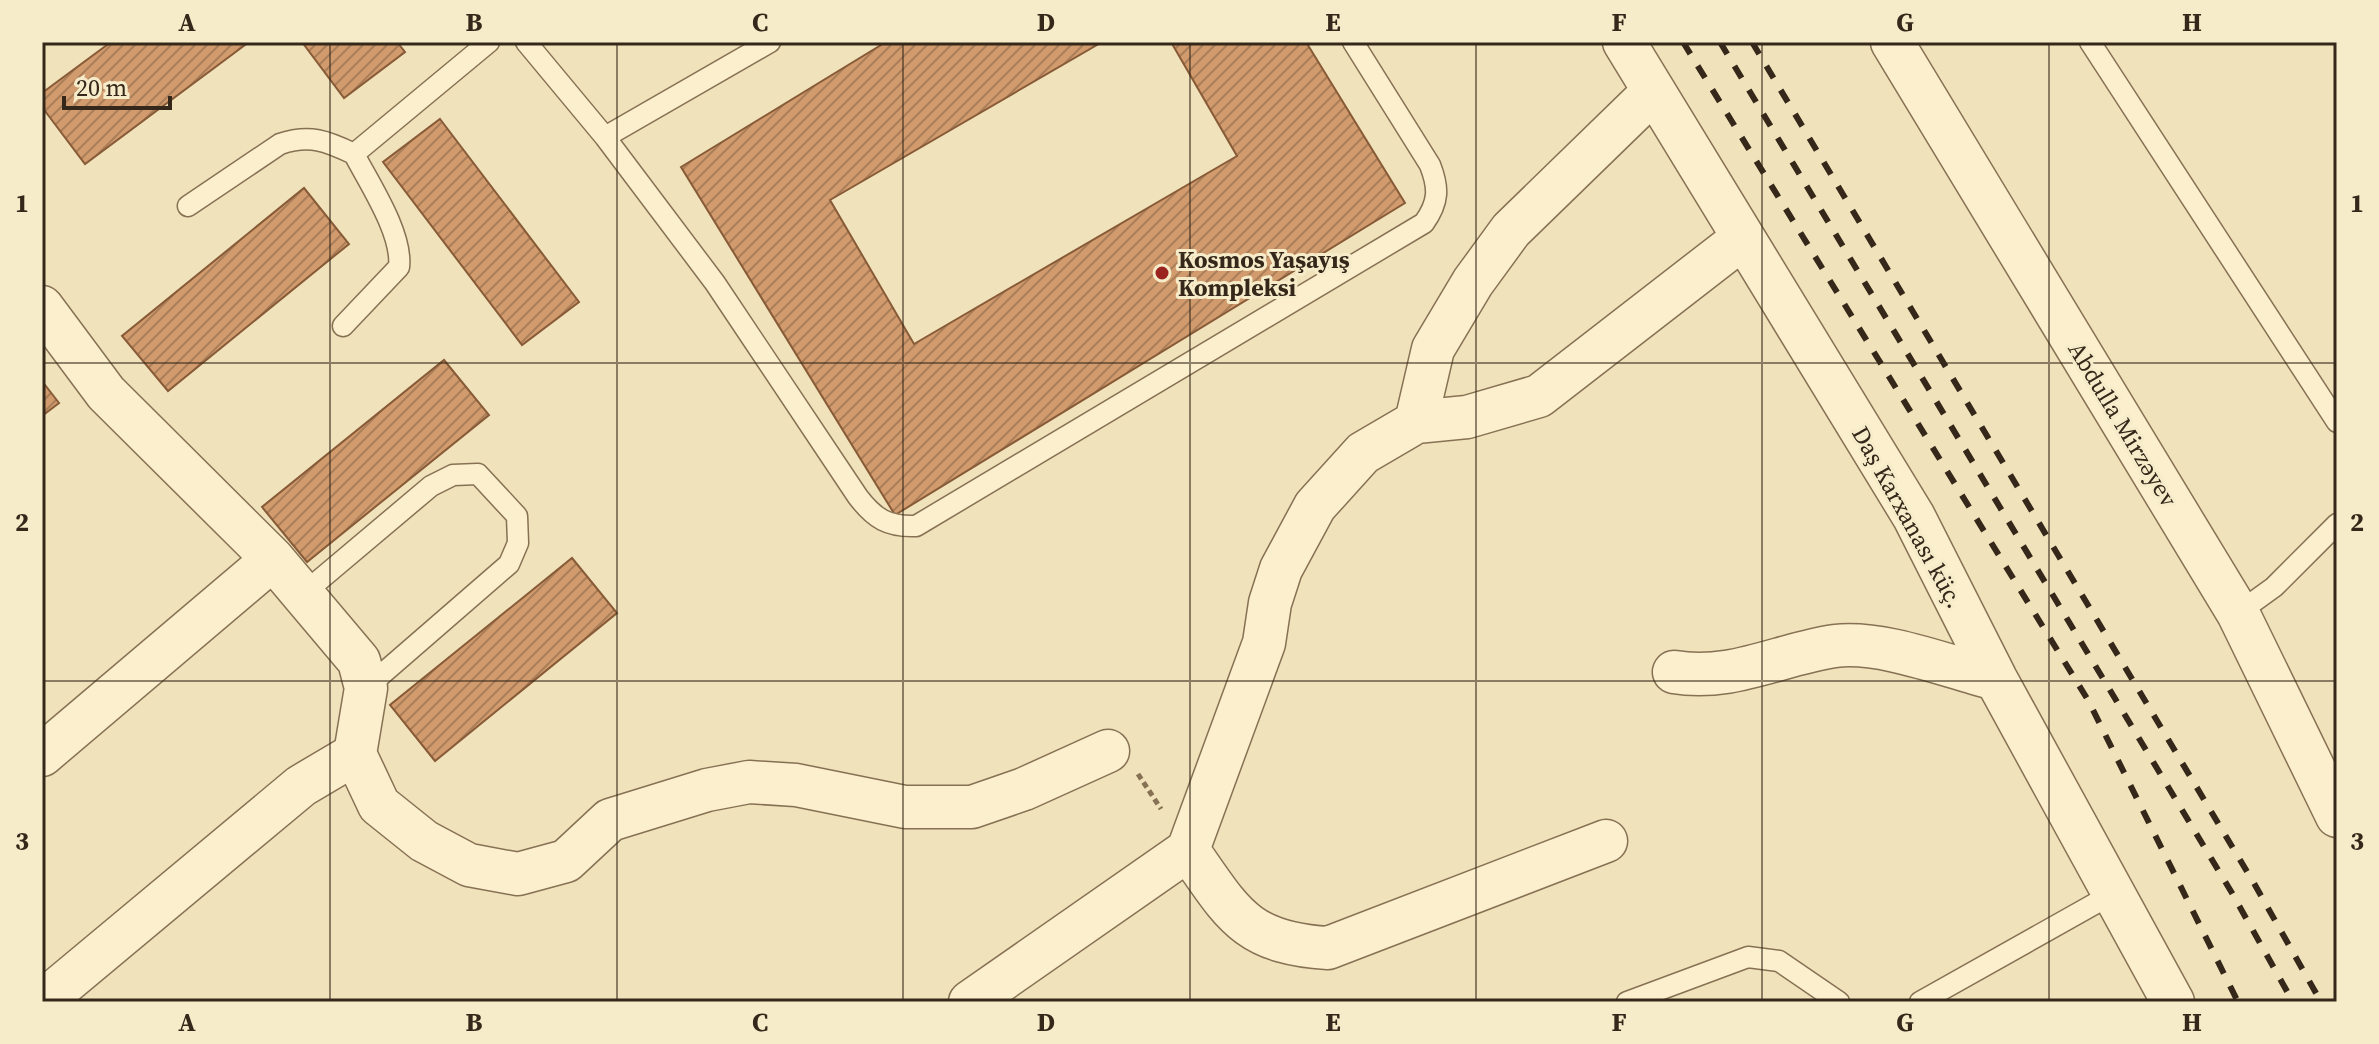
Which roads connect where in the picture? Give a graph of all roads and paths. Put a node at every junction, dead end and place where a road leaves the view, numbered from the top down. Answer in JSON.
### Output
{"nodes":[{"id":1,"x":489,"y":42,"type":"edge"},
{"id":2,"x":526,"y":42,"type":"edge"},
{"id":3,"x":770,"y":42,"type":"edge"},
{"id":4,"x":1624,"y":42,"type":"edge"},
{"id":5,"x":1892,"y":42,"type":"edge"},
{"id":6,"x":2090,"y":42,"type":"edge"},
{"id":7,"x":1358,"y":43,"type":"edge"},
{"id":8,"x":1653,"y":92,"type":"junction"},
{"id":9,"x":605,"y":137,"type":"junction"},
{"id":10,"x":354,"y":154,"type":"junction"},
{"id":11,"x":188,"y":206,"type":"dead end"},
{"id":12,"x":1743,"y":238,"type":"junction"},
{"id":13,"x":42,"y":307,"type":"edge"},
{"id":14,"x":343,"y":326,"type":"dead end"},
{"id":15,"x":1416,"y":422,"type":"junction"},
{"id":16,"x":2337,"y":422,"type":"edge"},
{"id":17,"x":2337,"y":524,"type":"edge"},
{"id":18,"x":273,"y":559,"type":"junction"},
{"id":19,"x":304,"y":593,"type":"junction"},
{"id":20,"x":2238,"y":613,"type":"junction"},
{"id":21,"x":1674,"y":672,"type":"dead end"},
{"id":22,"x":1996,"y":679,"type":"junction"},
{"id":23,"x":366,"y":688,"type":"junction"},
{"id":24,"x":1108,"y":751,"type":"joint"},
{"id":25,"x":355,"y":754,"type":"junction"},
{"id":26,"x":42,"y":755,"type":"edge"},
{"id":27,"x":2337,"y":816,"type":"edge"},
{"id":28,"x":1606,"y":841,"type":"dead end"},
{"id":29,"x":1188,"y":850,"type":"junction"},
{"id":30,"x":2114,"y":893,"type":"junction"},
{"id":31,"x":42,"y":1002,"type":"edge"},
{"id":32,"x":970,"y":1002,"type":"edge"},
{"id":33,"x":1627,"y":1002,"type":"edge"},
{"id":34,"x":1839,"y":1002,"type":"edge"},
{"id":35,"x":1920,"y":1002,"type":"edge"},
{"id":36,"x":2173,"y":1002,"type":"edge"}],
"edges":[{"from":1,"to":10,"type":"lane"},
{"from":2,"to":9,"type":"lane"},
{"from":3,"to":9,"type":"lane"},
{"from":4,"to":8,"type":"street","name":"Daş Karxanası küç."},
{"from":5,"to":20,"type":"street","name":"Abdulla Mirzəyev"},
{"from":6,"to":16,"type":"lane"},
{"from":7,"to":9,"type":"lane"},
{"from":8,"to":12,"type":"street","name":"Daş Karxanası küç."},
{"from":8,"to":15,"type":"street"},
{"from":10,"to":11,"type":"lane"},
{"from":10,"to":14,"type":"lane"},
{"from":12,"to":15,"type":"street"},
{"from":12,"to":22,"type":"street","name":"Daş Karxanası küç."},
{"from":13,"to":18,"type":"street"},
{"from":15,"to":29,"type":"street"},
{"from":17,"to":20,"type":"lane"},
{"from":18,"to":19,"type":"street"},
{"from":18,"to":26,"type":"street"},
{"from":19,"to":23,"type":"street"},
{"from":19,"to":23,"type":"lane"},
{"from":20,"to":27,"type":"street","name":"Abdulla Mirzəyev"},
{"from":21,"to":22,"type":"street"},
{"from":22,"to":30,"type":"street","name":"Daş Karxanası küç."},
{"from":23,"to":25,"type":"street"},
{"from":24,"to":25,"type":"street"},
{"from":24,"to":29,"type":"path"},
{"from":25,"to":31,"type":"street"},
{"from":28,"to":29,"type":"street"},
{"from":29,"to":32,"type":"street"},
{"from":30,"to":35,"type":"lane"},
{"from":30,"to":36,"type":"street","name":"Daş Karxanası küç."},
{"from":33,"to":34,"type":"lane"}]}
